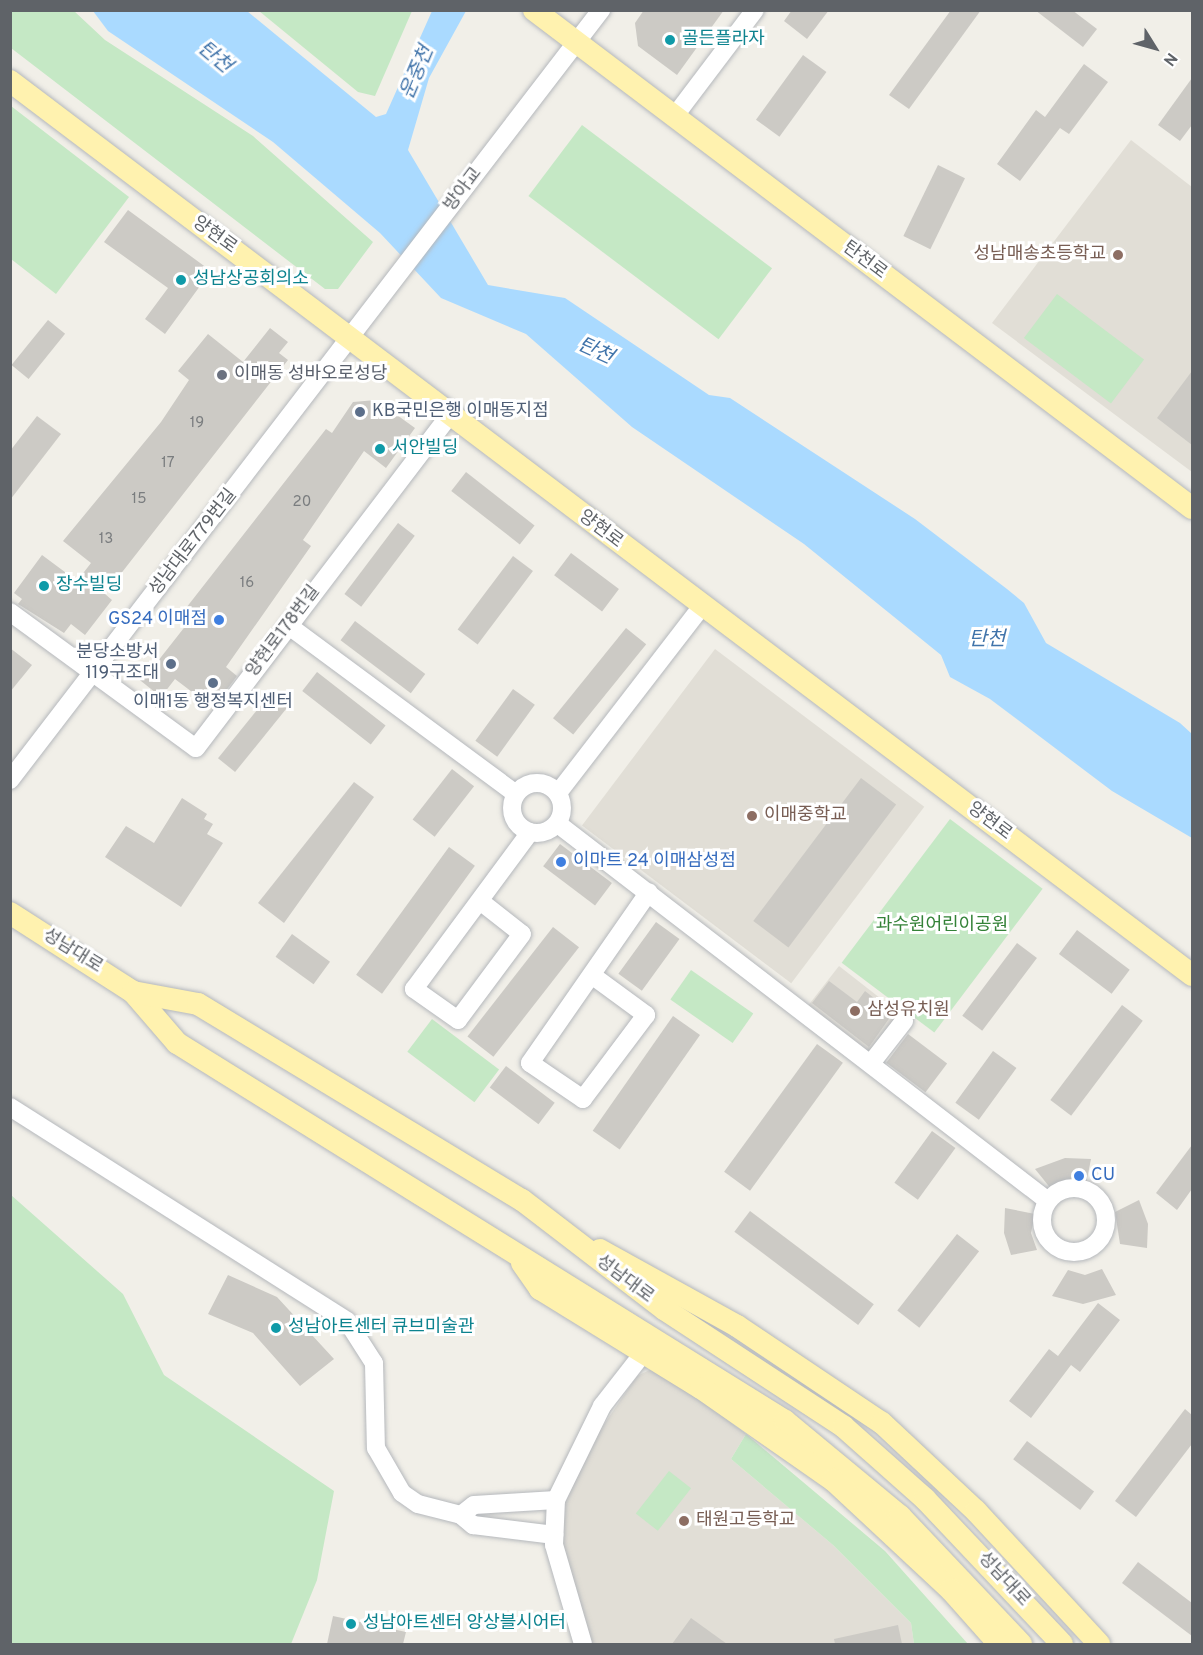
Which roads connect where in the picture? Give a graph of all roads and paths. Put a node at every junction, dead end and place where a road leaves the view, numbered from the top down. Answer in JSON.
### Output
{"nodes":[{"id":1,"x":601,"y":10,"type":"edge"},
{"id":2,"x":755,"y":10,"type":"edge"},
{"id":3,"x":536,"y":12,"type":"edge"},
{"id":4,"x":576,"y":43,"type":"junction"},
{"id":5,"x":10,"y":81,"type":"edge"},
{"id":6,"x":674,"y":117,"type":"junction"},
{"id":7,"x":376,"y":305,"type":"joint"},
{"id":8,"x":351,"y":340,"type":"junction"},
{"id":9,"x":449,"y":416,"type":"junction"},
{"id":10,"x":1192,"y":508,"type":"edge"},
{"id":11,"x":702,"y":606,"type":"junction"},
{"id":12,"x":10,"y":612,"type":"edge"},
{"id":13,"x":289,"y":626,"type":"junction"},
{"id":14,"x":94,"y":674,"type":"junction"},
{"id":15,"x":10,"y":780,"type":"edge"},
{"id":16,"x":558,"y":793,"type":"junction"},
{"id":17,"x":516,"y":794,"type":"junction"},
{"id":18,"x":558,"y":824,"type":"junction"},
{"id":19,"x":530,"y":832,"type":"junction"},
{"id":20,"x":649,"y":892,"type":"junction"},
{"id":21,"x":480,"y":901,"type":"junction"},
{"id":22,"x":10,"y":913,"type":"edge"},
{"id":23,"x":1192,"y":975,"type":"edge"},
{"id":24,"x":593,"y":976,"type":"junction"},
{"id":25,"x":133,"y":992,"type":"junction"},
{"id":26,"x":904,"y":1021,"type":"dead end"},
{"id":27,"x":872,"y":1062,"type":"junction"},
{"id":28,"x":10,"y":1107,"type":"edge"},
{"id":29,"x":1048,"y":1201,"type":"dead end"},
{"id":30,"x":566,"y":1234,"type":"junction"},
{"id":31,"x":518,"y":1257,"type":"junction"},
{"id":32,"x":644,"y":1352,"type":"junction"},
{"id":33,"x":556,"y":1500,"type":"junction"},
{"id":34,"x":461,"y":1515,"type":"junction"},
{"id":35,"x":554,"y":1536,"type":"junction"},
{"id":36,"x":583,"y":1644,"type":"edge"},
{"id":37,"x":999,"y":1644,"type":"edge"},
{"id":38,"x":1021,"y":1644,"type":"edge"},
{"id":39,"x":1062,"y":1644,"type":"edge"},
{"id":40,"x":1099,"y":1644,"type":"edge"}],
"edges":[{"from":1,"to":4,"type":"street"},
{"from":2,"to":6,"type":"street"},
{"from":3,"to":4,"type":"main road","name":"탄천로"},
{"from":4,"to":6,"type":"main road","name":"탄천로"},
{"from":4,"to":7,"type":"street","name":"방아교"},
{"from":5,"to":8,"type":"main road","name":"양현로"},
{"from":6,"to":10,"type":"main road","name":"탄천로"},
{"from":7,"to":8,"type":"street","name":"성남대로779번길"},
{"from":8,"to":9,"type":"main road","name":"양현로"},
{"from":8,"to":14,"type":"street","name":"성남대로779번길"},
{"from":9,"to":11,"type":"main road","name":"양현로"},
{"from":9,"to":13,"type":"street","name":"양현로178번길"},
{"from":11,"to":16,"type":"street"},
{"from":11,"to":23,"type":"main road","name":"양현로"},
{"from":12,"to":14,"type":"street"},
{"from":13,"to":14,"type":"street","name":"양현로178번길"},
{"from":13,"to":17,"type":"street"},
{"from":14,"to":15,"type":"street","name":"성남대로779번길"},
{"from":16,"to":17,"type":"street"},
{"from":16,"to":18,"type":"street"},
{"from":17,"to":19,"type":"street"},
{"from":18,"to":19,"type":"street"},
{"from":18,"to":20,"type":"street"},
{"from":19,"to":21,"type":"street"},
{"from":20,"to":24,"type":"street"},
{"from":20,"to":27,"type":"street"},
{"from":21,"to":21,"type":"street"},
{"from":22,"to":25,"type":"main road","name":"성남대로"},
{"from":24,"to":24,"type":"street"},
{"from":25,"to":30,"type":"main road","name":"성남대로"},
{"from":25,"to":31,"type":"main road","name":"성남대로"},
{"from":26,"to":27,"type":"street"},
{"from":27,"to":29,"type":"street"},
{"from":28,"to":34,"type":"street"},
{"from":30,"to":39,"type":"main road","name":"성남대로"},
{"from":30,"to":40,"type":"main road"},
{"from":31,"to":32,"type":"main road"},
{"from":31,"to":38,"type":"main road","name":"성남대로"},
{"from":32,"to":33,"type":"street"},
{"from":32,"to":37,"type":"main road"},
{"from":33,"to":34,"type":"street"},
{"from":33,"to":35,"type":"street"},
{"from":34,"to":35,"type":"street"},
{"from":35,"to":36,"type":"street"}]}
